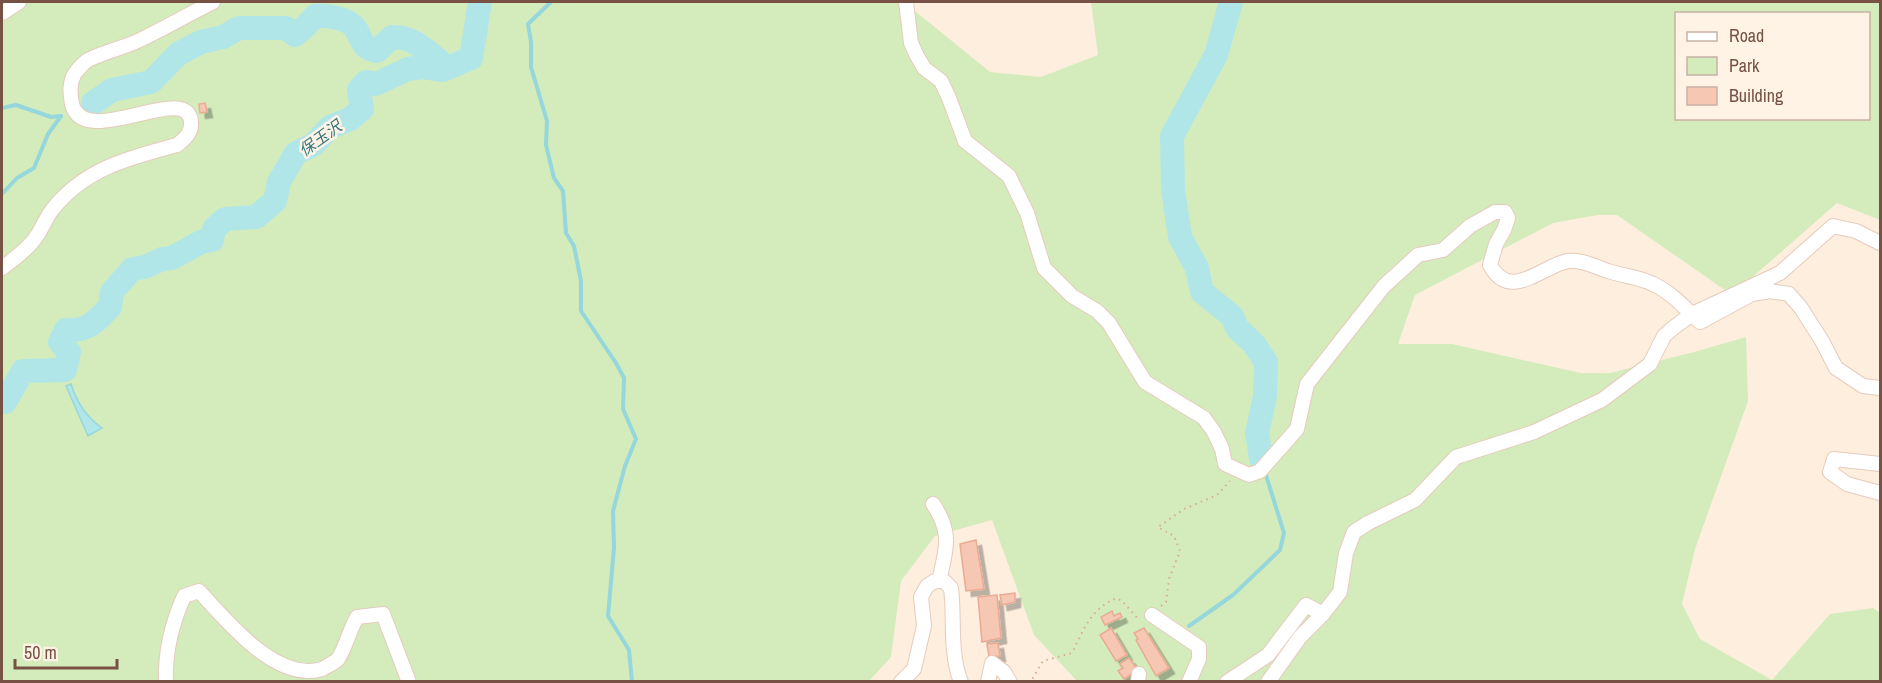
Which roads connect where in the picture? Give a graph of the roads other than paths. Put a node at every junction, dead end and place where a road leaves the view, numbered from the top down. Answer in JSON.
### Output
{"nodes":[{"id":1,"x":19,"y":2,"type":"edge"},
{"id":2,"x":213,"y":2,"type":"edge"},
{"id":3,"x":906,"y":2,"type":"edge"},
{"id":4,"x":2,"y":13,"type":"edge"},
{"id":5,"x":1881,"y":243,"type":"edge"},
{"id":6,"x":2,"y":268,"type":"edge"},
{"id":7,"x":1692,"y":314,"type":"junction"},
{"id":8,"x":1881,"y":388,"type":"edge"},
{"id":9,"x":1881,"y":464,"type":"edge"},
{"id":10,"x":1881,"y":493,"type":"edge"},
{"id":11,"x":933,"y":504,"type":"dead end"},
{"id":12,"x":939,"y":581,"type":"junction"},
{"id":13,"x":1323,"y":614,"type":"junction"},
{"id":14,"x":1152,"y":615,"type":"road end"},
{"id":15,"x":166,"y":681,"type":"edge"},
{"id":16,"x":409,"y":681,"type":"edge"},
{"id":17,"x":901,"y":681,"type":"edge"},
{"id":18,"x":961,"y":681,"type":"edge"},
{"id":19,"x":988,"y":681,"type":"edge"},
{"id":20,"x":1010,"y":681,"type":"edge"},
{"id":21,"x":1188,"y":681,"type":"edge"},
{"id":22,"x":1227,"y":681,"type":"edge"},
{"id":23,"x":1268,"y":681,"type":"edge"}],
"edges":[{"from":1,"to":4,"type":"street"},
{"from":2,"to":6,"type":"street"},
{"from":3,"to":7,"type":"street"},
{"from":5,"to":7,"type":"street"},
{"from":7,"to":8,"type":"street"},
{"from":7,"to":13,"type":"street"},
{"from":9,"to":10,"type":"street"},
{"from":11,"to":12,"type":"street"},
{"from":12,"to":17,"type":"street"},
{"from":12,"to":18,"type":"street"},
{"from":13,"to":22,"type":"street"},
{"from":13,"to":23,"type":"street"},
{"from":14,"to":21,"type":"street"},
{"from":15,"to":16,"type":"street"},
{"from":19,"to":20,"type":"street"}]}
